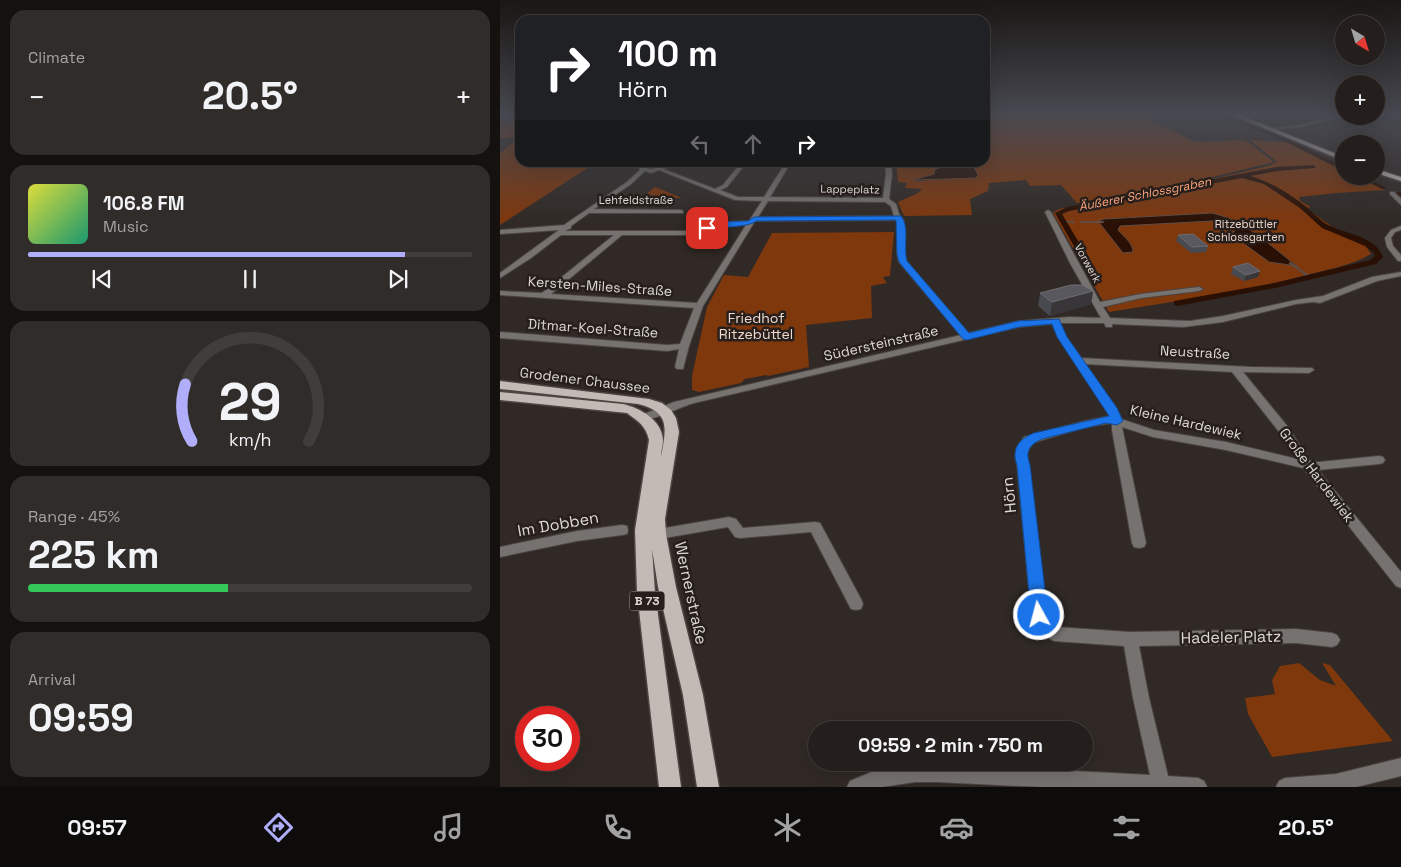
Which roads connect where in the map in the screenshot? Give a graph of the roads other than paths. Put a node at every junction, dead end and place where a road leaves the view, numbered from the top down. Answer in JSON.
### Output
{"nodes":[{"id":1,"x":1323,"y":151,"type":"edge"},
{"id":2,"x":1335,"y":155,"type":"edge"},
{"id":3,"x":657,"y":167,"type":"edge"},
{"id":4,"x":661,"y":167,"type":"edge"},
{"id":5,"x":741,"y":167,"type":"edge"},
{"id":6,"x":786,"y":167,"type":"edge"},
{"id":7,"x":888,"y":167,"type":"edge"},
{"id":8,"x":1385,"y":174,"type":"edge"},
{"id":9,"x":1401,"y":179,"type":"edge"},
{"id":10,"x":714,"y":191,"type":"junction"},
{"id":11,"x":1392,"y":194,"type":"dead end"},
{"id":12,"x":766,"y":199,"type":"junction"},
{"id":13,"x":886,"y":200,"type":"junction"},
{"id":14,"x":1401,"y":203,"type":"edge"},
{"id":15,"x":590,"y":211,"type":"junction"},
{"id":16,"x":681,"y":212,"type":"dead end"},
{"id":17,"x":1048,"y":212,"type":"dead end"},
{"id":18,"x":898,"y":218,"type":"junction"},
{"id":19,"x":752,"y":221,"type":"junction"},
{"id":20,"x":1401,"y":228,"type":"edge"},
{"id":21,"x":565,"y":230,"type":"junction"},
{"id":22,"x":500,"y":232,"type":"edge"},
{"id":23,"x":620,"y":233,"type":"junction"},
{"id":24,"x":1401,"y":259,"type":"edge"},
{"id":25,"x":1401,"y":274,"type":"edge"},
{"id":26,"x":500,"y":276,"type":"edge"},
{"id":27,"x":1401,"y":278,"type":"edge"},
{"id":28,"x":1374,"y":281,"type":"junction"},
{"id":29,"x":1199,"y":289,"type":"dead end"},
{"id":30,"x":500,"y":294,"type":"edge"},
{"id":31,"x":544,"y":296,"type":"junction"},
{"id":32,"x":1099,"y":305,"type":"junction"},
{"id":33,"x":699,"y":306,"type":"junction"},
{"id":34,"x":1056,"y":323,"type":"junction"},
{"id":35,"x":1108,"y":323,"type":"junction"},
{"id":36,"x":500,"y":335,"type":"edge"},
{"id":37,"x":967,"y":337,"type":"junction"},
{"id":38,"x":684,"y":346,"type":"junction"},
{"id":39,"x":1078,"y":361,"type":"junction"},
{"id":40,"x":680,"y":366,"type":"dead end"},
{"id":41,"x":1234,"y":368,"type":"junction"},
{"id":42,"x":1309,"y":370,"type":"dead end"},
{"id":43,"x":500,"y":385,"type":"edge"},
{"id":44,"x":500,"y":396,"type":"edge"},
{"id":45,"x":664,"y":409,"type":"junction"},
{"id":46,"x":643,"y":418,"type":"junction"},
{"id":47,"x":1117,"y":421,"type":"junction"},
{"id":48,"x":1379,"y":460,"type":"dead end"},
{"id":49,"x":1306,"y":465,"type":"junction"},
{"id":50,"x":622,"y":530,"type":"dead end"},
{"id":51,"x":651,"y":536,"type":"junction"},
{"id":52,"x":1139,"y":543,"type":"dead end"},
{"id":53,"x":500,"y":552,"type":"edge"},
{"id":54,"x":1401,"y":582,"type":"edge"},
{"id":55,"x":856,"y":604,"type":"dead end"},
{"id":56,"x":1054,"y":634,"type":"joint"},
{"id":57,"x":1130,"y":639,"type":"junction"},
{"id":58,"x":1332,"y":640,"type":"dead end"},
{"id":59,"x":1401,"y":767,"type":"edge"},
{"id":60,"x":1161,"y":784,"type":"junction"},
{"id":61,"x":670,"y":787,"type":"edge"},
{"id":62,"x":708,"y":787,"type":"edge"},
{"id":63,"x":856,"y":787,"type":"edge"},
{"id":64,"x":1198,"y":787,"type":"edge"},
{"id":65,"x":1285,"y":787,"type":"edge"}],
"edges":[{"from":1,"to":2,"type":"main road"},
{"from":3,"to":15,"type":"street","name":"Lehfeldstraße"},
{"from":4,"to":10,"type":"street","name":"Lappeplatz"},
{"from":5,"to":10,"type":"street"},
{"from":6,"to":12,"type":"street"},
{"from":7,"to":13,"type":"street"},
{"from":8,"to":9,"type":"main road"},
{"from":10,"to":12,"type":"street","name":"Lappeplatz"},
{"from":11,"to":14,"type":"street"},
{"from":12,"to":13,"type":"street","name":"Lappeplatz"},
{"from":12,"to":19,"type":"street"},
{"from":13,"to":18,"type":"street","name":"Lappeplatz"},
{"from":15,"to":16,"type":"street","name":"Lehfeldstraße"},
{"from":15,"to":21,"type":"street","name":"Lehfeldstraße"},
{"from":17,"to":32,"type":"street","name":"Vorwerk"},
{"from":18,"to":19,"type":"street"},
{"from":18,"to":37,"type":"street"},
{"from":19,"to":23,"type":"street"},
{"from":19,"to":33,"type":"street"},
{"from":20,"to":24,"type":"street"},
{"from":21,"to":22,"type":"street"},
{"from":21,"to":23,"type":"street"},
{"from":21,"to":26,"type":"street","name":"Lehfeldstraße"},
{"from":23,"to":31,"type":"street"},
{"from":25,"to":28,"type":"street","name":"Südersteinstraße"},
{"from":27,"to":28,"type":"street","name":"Südersteinstraße"},
{"from":28,"to":35,"type":"street","name":"Südersteinstraße"},
{"from":29,"to":32,"type":"street"},
{"from":30,"to":31,"type":"street","name":"Kersten-Miles-Straße"},
{"from":31,"to":33,"type":"street","name":"Kersten-Miles-Straße"},
{"from":32,"to":35,"type":"street","name":"Vorwerk"},
{"from":33,"to":38,"type":"street"},
{"from":34,"to":35,"type":"street","name":"Südersteinstraße"},
{"from":34,"to":37,"type":"street","name":"Südersteinstraße"},
{"from":34,"to":39,"type":"street","name":"Kleine Hardewiek"},
{"from":36,"to":38,"type":"street","name":"Ditmar-Koel-Straße"},
{"from":37,"to":45,"type":"street","name":"Südersteinstraße"},
{"from":38,"to":40,"type":"street"},
{"from":39,"to":41,"type":"street","name":"Neustraße"},
{"from":39,"to":47,"type":"street","name":"Kleine Hardewiek"},
{"from":41,"to":42,"type":"street","name":"Neustraße"},
{"from":41,"to":49,"type":"street","name":"Große Hardewiek"},
{"from":43,"to":45,"type":"main road","name":"Grodener Chaussee"},
{"from":44,"to":46,"type":"main road","name":"Grodener Chaussee"},
{"from":45,"to":46,"type":"street","name":"Südersteinstraße"},
{"from":45,"to":51,"type":"main road","name":"Wernerstraße","number":"B 73"},
{"from":46,"to":51,"type":"main road","name":"Wernerstraße","number":"B 73"},
{"from":47,"to":49,"type":"street","name":"Kleine Hardewiek"},
{"from":47,"to":52,"type":"street"},
{"from":47,"to":56,"type":"street","name":"Hörn"},
{"from":48,"to":49,"type":"street","name":"Kleine Hardewiek"},
{"from":49,"to":54,"type":"street","name":"Große Hardewiek"},
{"from":50,"to":53,"type":"street","name":"Im Dobben"},
{"from":51,"to":55,"type":"street"},
{"from":51,"to":61,"type":"main road","name":"Wernerstraße","number":"B 73"},
{"from":51,"to":62,"type":"main road","name":"Wernerstraße","number":"B 73"},
{"from":56,"to":57,"type":"street","name":"Hadeler Platz"},
{"from":57,"to":58,"type":"street","name":"Hadeler Platz"},
{"from":57,"to":60,"type":"street"},
{"from":59,"to":65,"type":"street"},
{"from":60,"to":63,"type":"street"},
{"from":60,"to":64,"type":"street"}]}
